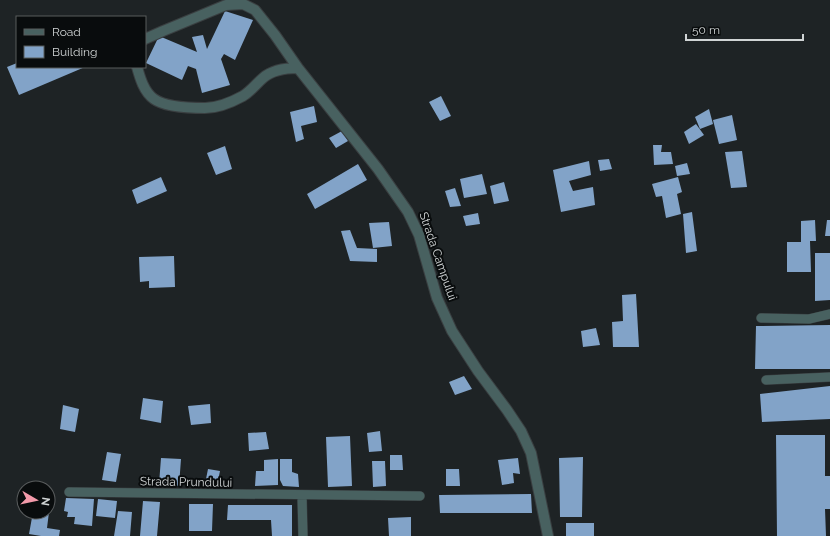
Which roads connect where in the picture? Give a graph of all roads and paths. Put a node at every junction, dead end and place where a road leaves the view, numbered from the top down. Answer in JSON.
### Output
{"nodes":[{"id":1,"x":244,"y":2,"type":"edge"},
{"id":2,"x":146,"y":39,"type":"edge"},
{"id":3,"x":137,"y":68,"type":"edge"},
{"id":4,"x":298,"y":68,"type":"junction"},
{"id":5,"x":830,"y":314,"type":"edge"},
{"id":6,"x":761,"y":318,"type":"dead end"},
{"id":7,"x":830,"y":377,"type":"edge"},
{"id":8,"x":766,"y":380,"type":"dead end"},
{"id":9,"x":69,"y":492,"type":"dead end"},
{"id":10,"x":302,"y":496,"type":"junction"},
{"id":11,"x":420,"y":496,"type":"dead end"},
{"id":12,"x":303,"y":536,"type":"edge"},
{"id":13,"x":548,"y":536,"type":"edge"}],
"edges":[{"from":1,"to":2,"type":"street"},
{"from":1,"to":4,"type":"street","name":"Strada Campului"},
{"from":3,"to":4,"type":"street"},
{"from":4,"to":13,"type":"street","name":"Strada Campului"},
{"from":5,"to":6,"type":"lane"},
{"from":7,"to":8,"type":"lane"},
{"from":9,"to":10,"type":"lane","name":"Strada Prundului"},
{"from":10,"to":11,"type":"lane","name":"Strada Prundului"},
{"from":10,"to":12,"type":"lane"}]}
